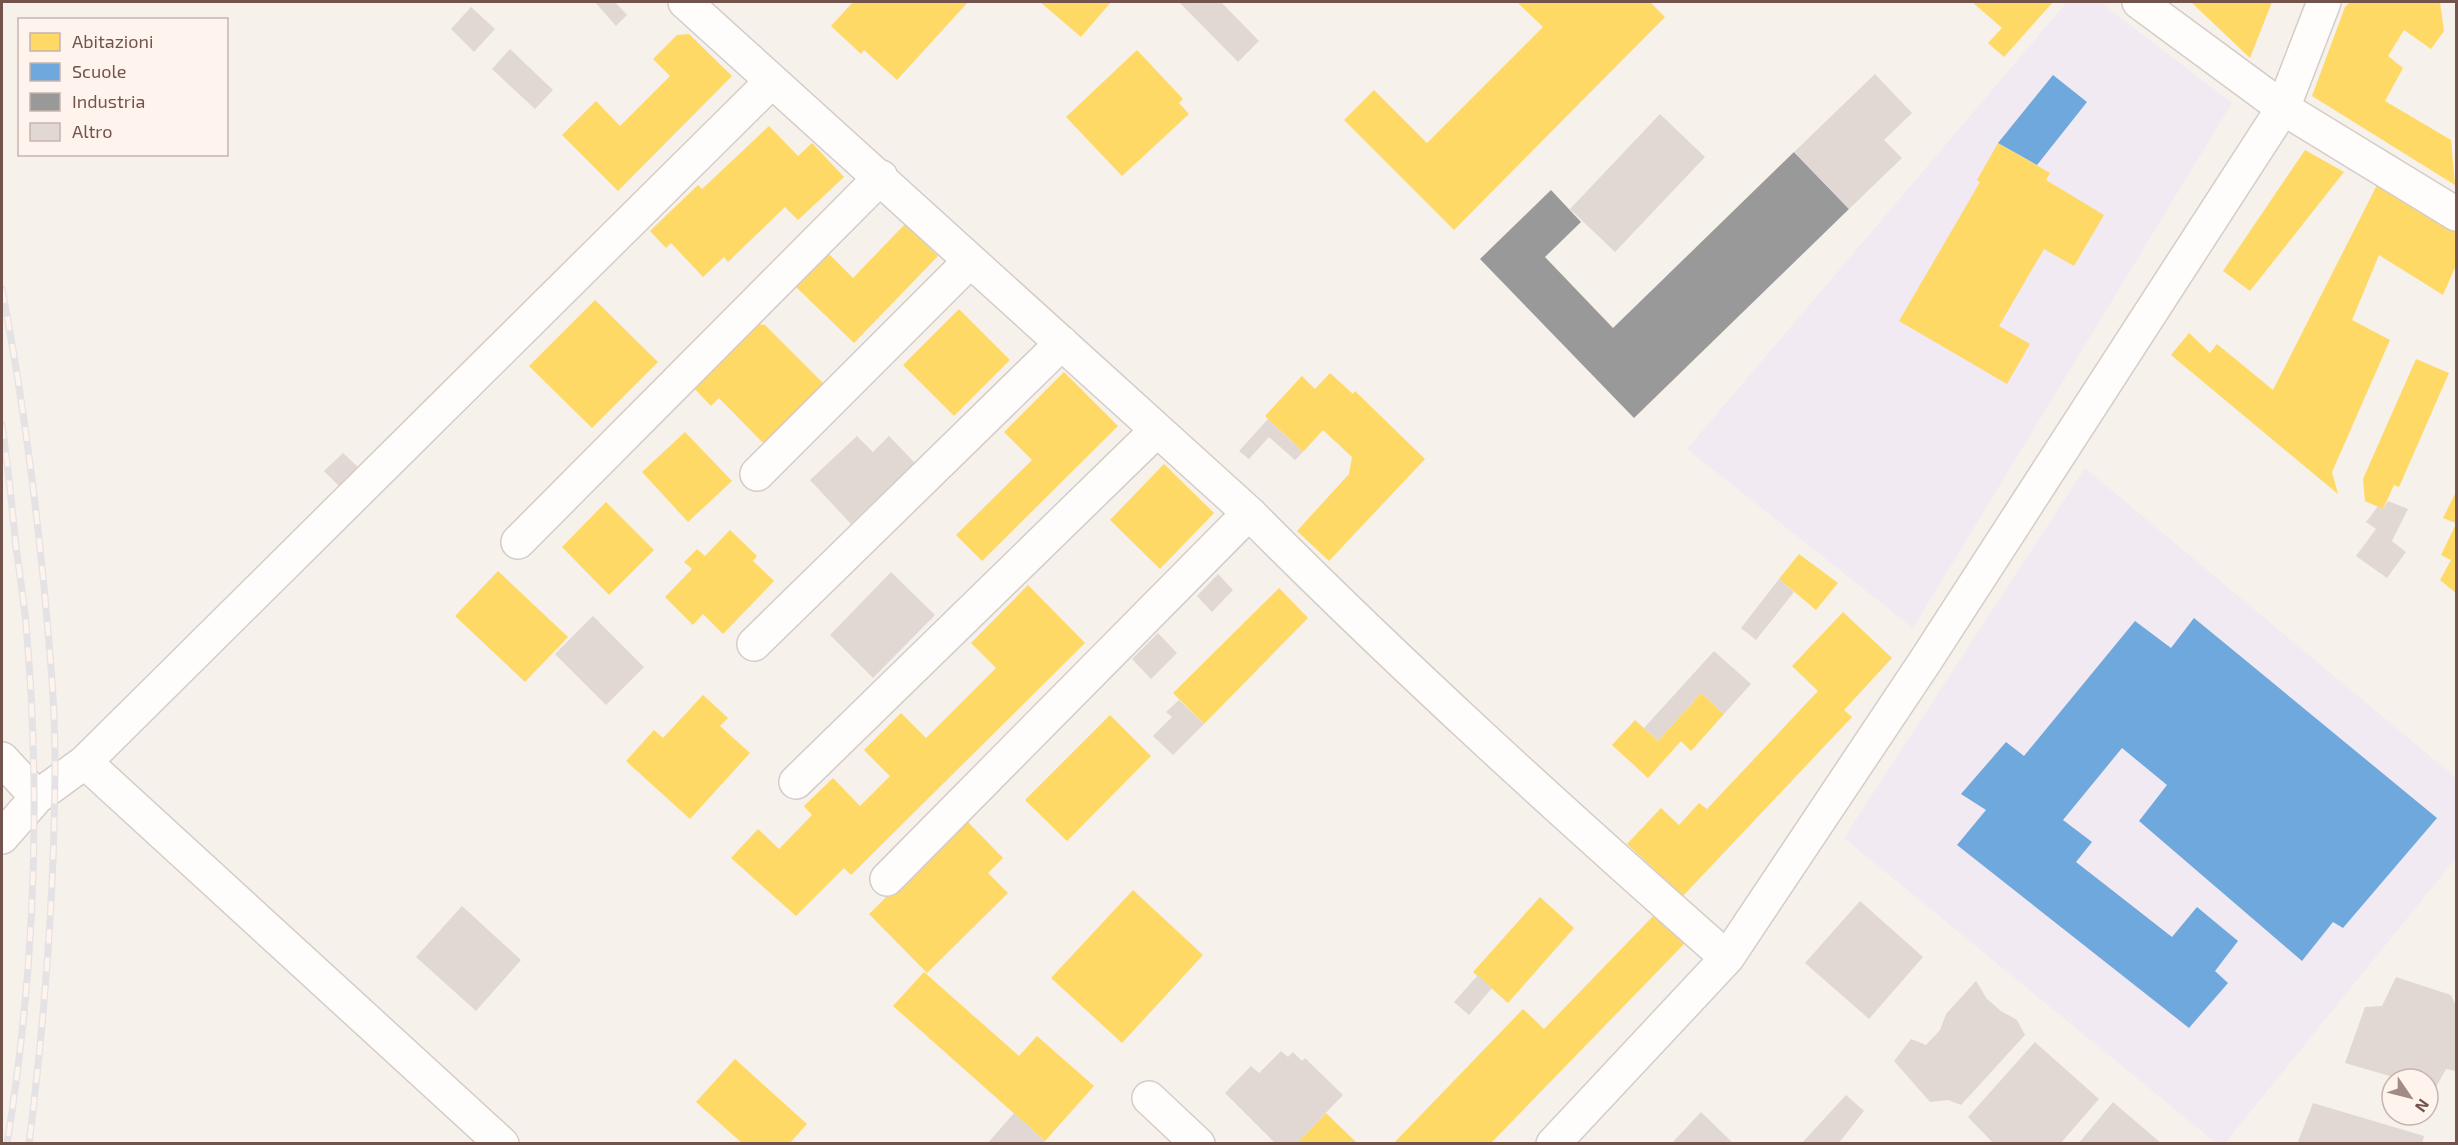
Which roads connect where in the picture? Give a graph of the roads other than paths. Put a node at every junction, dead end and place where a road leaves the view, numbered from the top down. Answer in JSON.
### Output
{"nodes":[{"id":1,"x":685,"y":2,"type":"edge"},
{"id":2,"x":2139,"y":2,"type":"edge"},
{"id":3,"x":2324,"y":2,"type":"edge"},
{"id":4,"x":772,"y":81,"type":"junction"},
{"id":5,"x":2283,"y":108,"type":"junction"},
{"id":6,"x":880,"y":177,"type":"junction"},
{"id":7,"x":2457,"y":214,"type":"edge"},
{"id":8,"x":970,"y":261,"type":"junction"},
{"id":9,"x":1062,"y":343,"type":"junction"},
{"id":10,"x":1157,"y":429,"type":"junction"},
{"id":11,"x":757,"y":474,"type":"dead end"},
{"id":12,"x":1249,"y":513,"type":"junction"},
{"id":13,"x":518,"y":542,"type":"dead end"},
{"id":14,"x":754,"y":644,"type":"dead end"},
{"id":15,"x":2,"y":759,"type":"edge"},
{"id":16,"x":85,"y":762,"type":"junction"},
{"id":17,"x":796,"y":782,"type":"dead end"},
{"id":18,"x":37,"y":796,"type":"junction"},
{"id":19,"x":2,"y":837,"type":"edge"},
{"id":20,"x":887,"y":879,"type":"dead end"},
{"id":21,"x":1727,"y":958,"type":"junction"},
{"id":22,"x":1149,"y":1098,"type":"dead end"},
{"id":23,"x":502,"y":1143,"type":"edge"},
{"id":24,"x":1198,"y":1143,"type":"edge"},
{"id":25,"x":1554,"y":1143,"type":"edge"}],
"edges":[{"from":1,"to":4,"type":"street"},
{"from":2,"to":5,"type":"street"},
{"from":3,"to":5,"type":"street"},
{"from":4,"to":6,"type":"street"},
{"from":4,"to":16,"type":"street"},
{"from":5,"to":7,"type":"street"},
{"from":5,"to":21,"type":"street"},
{"from":6,"to":8,"type":"street"},
{"from":6,"to":13,"type":"street"},
{"from":8,"to":9,"type":"street"},
{"from":8,"to":11,"type":"street"},
{"from":9,"to":10,"type":"street"},
{"from":9,"to":14,"type":"street"},
{"from":10,"to":12,"type":"street"},
{"from":10,"to":17,"type":"street"},
{"from":12,"to":20,"type":"street"},
{"from":12,"to":21,"type":"street"},
{"from":15,"to":18,"type":"street"},
{"from":16,"to":18,"type":"street"},
{"from":16,"to":23,"type":"street"},
{"from":18,"to":19,"type":"street"},
{"from":21,"to":25,"type":"street"},
{"from":22,"to":24,"type":"street"}]}
